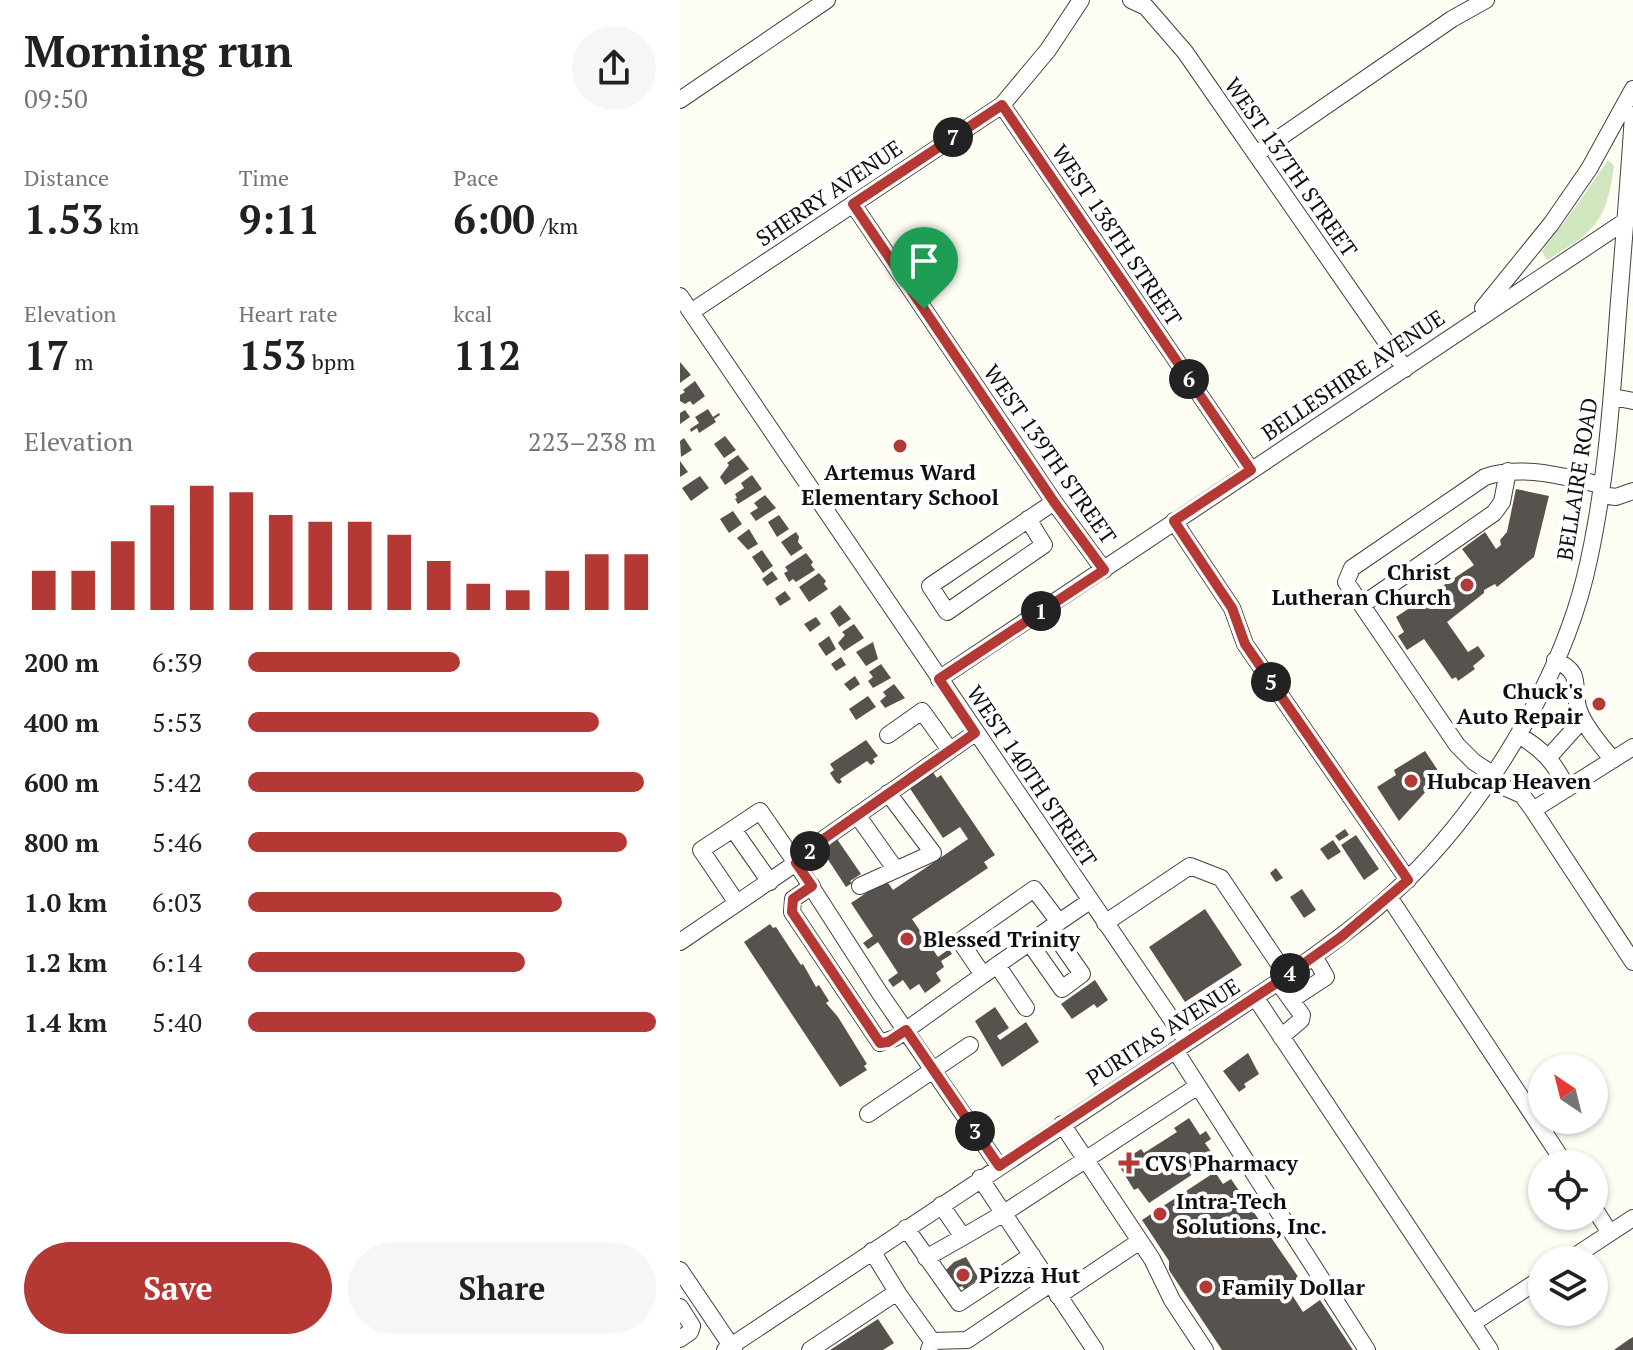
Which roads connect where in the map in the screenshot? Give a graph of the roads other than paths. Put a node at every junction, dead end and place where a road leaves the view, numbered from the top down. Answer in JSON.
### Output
{"nodes":[{"id":1,"x":827,"y":0,"type":"edge"},
{"id":2,"x":1081,"y":0,"type":"edge"},
{"id":3,"x":1486,"y":0,"type":"edge"},
{"id":4,"x":1144,"y":2,"type":"edge"},
{"id":5,"x":1633,"y":89,"type":"edge"},
{"id":6,"x":680,"y":100,"type":"edge"},
{"id":7,"x":1002,"y":105,"type":"junction"},
{"id":8,"x":1633,"y":115,"type":"edge"},
{"id":9,"x":1256,"y":154,"type":"junction"},
{"id":10,"x":853,"y":204,"type":"junction"},
{"id":11,"x":1630,"y":217,"type":"edge"},
{"id":12,"x":680,"y":296,"type":"edge"},
{"id":13,"x":691,"y":312,"type":"junction"},
{"id":14,"x":1473,"y":321,"type":"junction"},
{"id":15,"x":1405,"y":369,"type":"junction"},
{"id":16,"x":1613,"y":397,"type":"junction"},
{"id":17,"x":1633,"y":401,"type":"edge"},
{"id":18,"x":1251,"y":470,"type":"junction"},
{"id":19,"x":1508,"y":471,"type":"junction"},
{"id":20,"x":1602,"y":490,"type":"junction"},
{"id":21,"x":1633,"y":491,"type":"edge"},
{"id":22,"x":1054,"y":502,"type":"junction"},
{"id":23,"x":1028,"y":519,"type":"junction"},
{"id":24,"x":1174,"y":521,"type":"junction"},
{"id":25,"x":1104,"y":570,"type":"junction"},
{"id":26,"x":1362,"y":605,"type":"junction"},
{"id":27,"x":1555,"y":660,"type":"junction"},
{"id":28,"x":939,"y":679,"type":"junction"},
{"id":29,"x":1583,"y":719,"type":"junction"},
{"id":30,"x":975,"y":733,"type":"junction"},
{"id":31,"x":888,"y":735,"type":"dead end"},
{"id":32,"x":1518,"y":735,"type":"junction"},
{"id":33,"x":1633,"y":747,"type":"edge"},
{"id":34,"x":950,"y":750,"type":"junction"},
{"id":35,"x":1548,"y":758,"type":"junction"},
{"id":36,"x":1613,"y":760,"type":"junction"},
{"id":37,"x":1492,"y":778,"type":"junction"},
{"id":38,"x":1567,"y":789,"type":"junction"},
{"id":39,"x":888,"y":793,"type":"junction"},
{"id":40,"x":1533,"y":810,"type":"junction"},
{"id":41,"x":857,"y":815,"type":"junction"},
{"id":42,"x":733,"y":829,"type":"junction"},
{"id":43,"x":796,"y":863,"type":"junction"},
{"id":44,"x":896,"y":870,"type":"junction"},
{"id":45,"x":1408,"y":880,"type":"junction"},
{"id":46,"x":770,"y":882,"type":"junction"},
{"id":47,"x":812,"y":886,"type":"junction"},
{"id":48,"x":860,"y":886,"type":"dead end"},
{"id":49,"x":1389,"y":897,"type":"junction"},
{"id":50,"x":1090,"y":901,"type":"junction"},
{"id":51,"x":737,"y":903,"type":"junction"},
{"id":52,"x":1105,"y":923,"type":"junction"},
{"id":53,"x":1054,"y":925,"type":"junction"},
{"id":54,"x":680,"y":942,"type":"edge"},
{"id":55,"x":1029,"y":942,"type":"junction"},
{"id":56,"x":1314,"y":956,"type":"junction"},
{"id":57,"x":1633,"y":962,"type":"edge"},
{"id":58,"x":990,"y":970,"type":"junction"},
{"id":59,"x":1282,"y":979,"type":"junction"},
{"id":60,"x":1255,"y":997,"type":"junction"},
{"id":61,"x":1291,"y":1000,"type":"junction"},
{"id":62,"x":1026,"y":1008,"type":"dead end"},
{"id":63,"x":906,"y":1030,"type":"junction"},
{"id":64,"x":1281,"y":1037,"type":"junction"},
{"id":65,"x":970,"y":1045,"type":"dead end"},
{"id":66,"x":1181,"y":1046,"type":"junction"},
{"id":67,"x":933,"y":1070,"type":"junction"},
{"id":68,"x":1198,"y":1086,"type":"junction"},
{"id":69,"x":868,"y":1114,"type":"dead end"},
{"id":70,"x":1062,"y":1124,"type":"junction"},
{"id":71,"x":1556,"y":1150,"type":"edge"},
{"id":72,"x":1086,"y":1160,"type":"junction"},
{"id":73,"x":999,"y":1166,"type":"junction"},
{"id":74,"x":980,"y":1178,"type":"junction"},
{"id":75,"x":941,"y":1205,"type":"junction"},
{"id":76,"x":1004,"y":1213,"type":"junction"},
{"id":77,"x":1633,"y":1218,"type":"edge"},
{"id":78,"x":906,"y":1228,"type":"junction"},
{"id":79,"x":1608,"y":1230,"type":"edge"},
{"id":80,"x":1610,"y":1233,"type":"junction"},
{"id":81,"x":963,"y":1237,"type":"junction"},
{"id":82,"x":1140,"y":1241,"type":"junction"},
{"id":83,"x":1590,"y":1246,"type":"edge"},
{"id":84,"x":872,"y":1251,"type":"junction"},
{"id":85,"x":1032,"y":1255,"type":"junction"},
{"id":86,"x":926,"y":1258,"type":"junction"},
{"id":87,"x":680,"y":1271,"type":"edge"},
{"id":88,"x":1528,"y":1287,"type":"edge"},
{"id":89,"x":1054,"y":1290,"type":"junction"},
{"id":90,"x":899,"y":1295,"type":"junction"},
{"id":91,"x":680,"y":1307,"type":"edge"},
{"id":92,"x":1473,"y":1323,"type":"junction"},
{"id":93,"x":680,"y":1339,"type":"edge"},
{"id":94,"x":931,"y":1346,"type":"edge"},
{"id":95,"x":730,"y":1349,"type":"edge"},
{"id":96,"x":810,"y":1350,"type":"edge"},
{"id":97,"x":1095,"y":1350,"type":"edge"},
{"id":98,"x":1205,"y":1350,"type":"edge"},
{"id":99,"x":1367,"y":1350,"type":"edge"},
{"id":100,"x":1490,"y":1350,"type":"edge"}],
"edges":[{"from":1,"to":6,"type":"street"},
{"from":2,"to":7,"type":"street","name":"SHERRY AVENUE"},
{"from":3,"to":9,"type":"street"},
{"from":4,"to":9,"type":"street","name":"WEST 137TH STREET"},
{"from":5,"to":14,"type":"street","name":"BELLESHIRE AVENUE"},
{"from":7,"to":10,"type":"street","name":"SHERRY AVENUE"},
{"from":7,"to":18,"type":"street","name":"WEST 138TH STREET"},
{"from":8,"to":11,"type":"street","name":"BELLAIRE ROAD"},
{"from":9,"to":15,"type":"street","name":"WEST 137TH STREET"},
{"from":10,"to":13,"type":"street","name":"SHERRY AVENUE"},
{"from":10,"to":22,"type":"street","name":"WEST 139TH STREET"},
{"from":11,"to":14,"type":"street","name":"BELLESHIRE AVENUE"},
{"from":11,"to":16,"type":"street","name":"BELLAIRE ROAD"},
{"from":12,"to":13,"type":"street","name":"WEST 140TH STREET"},
{"from":13,"to":28,"type":"street","name":"WEST 140TH STREET"},
{"from":14,"to":15,"type":"street","name":"BELLESHIRE AVENUE"},
{"from":15,"to":18,"type":"street","name":"BELLESHIRE AVENUE"},
{"from":16,"to":17,"type":"street"},
{"from":16,"to":20,"type":"street","name":"BELLAIRE ROAD"},
{"from":18,"to":24,"type":"street","name":"BELLESHIRE AVENUE"},
{"from":19,"to":20,"type":"street"},
{"from":19,"to":26,"type":"street"},
{"from":19,"to":26,"type":"street"},
{"from":20,"to":21,"type":"street"},
{"from":20,"to":27,"type":"street","name":"BELLAIRE ROAD"},
{"from":22,"to":23,"type":"street"},
{"from":22,"to":25,"type":"street","name":"WEST 139TH STREET"},
{"from":23,"to":23,"type":"street"},
{"from":24,"to":25,"type":"street","name":"BELLESHIRE AVENUE"},
{"from":24,"to":45,"type":"street"},
{"from":25,"to":28,"type":"street","name":"BELLESHIRE AVENUE"},
{"from":26,"to":37,"type":"street"},
{"from":27,"to":29,"type":"street"},
{"from":27,"to":32,"type":"street","name":"BELLAIRE ROAD"},
{"from":28,"to":30,"type":"street","name":"WEST 140TH STREET"},
{"from":29,"to":35,"type":"street"},
{"from":29,"to":36,"type":"street"},
{"from":30,"to":34,"type":"street"},
{"from":30,"to":50,"type":"street","name":"WEST 140TH STREET"},
{"from":31,"to":34,"type":"street"},
{"from":32,"to":35,"type":"street"},
{"from":32,"to":37,"type":"street","name":"BELLAIRE ROAD"},
{"from":33,"to":36,"type":"street"},
{"from":34,"to":39,"type":"street"},
{"from":35,"to":38,"type":"street"},
{"from":36,"to":38,"type":"street"},
{"from":37,"to":40,"type":"street"},
{"from":37,"to":45,"type":"street","name":"PURITAS AVENUE"},
{"from":38,"to":40,"type":"street"},
{"from":39,"to":41,"type":"street"},
{"from":39,"to":44,"type":"street"},
{"from":40,"to":57,"type":"street"},
{"from":41,"to":43,"type":"street"},
{"from":41,"to":44,"type":"street"},
{"from":42,"to":43,"type":"street"},
{"from":42,"to":46,"type":"street"},
{"from":42,"to":51,"type":"street"},
{"from":43,"to":46,"type":"street"},
{"from":43,"to":47,"type":"street"},
{"from":44,"to":48,"type":"street"},
{"from":45,"to":49,"type":"street","name":"PURITAS AVENUE"},
{"from":46,"to":51,"type":"street"},
{"from":47,"to":63,"type":"street"},
{"from":47,"to":63,"type":"street"},
{"from":49,"to":56,"type":"street","name":"PURITAS AVENUE"},
{"from":49,"to":71,"type":"street"},
{"from":50,"to":52,"type":"street","name":"WEST 140TH STREET"},
{"from":50,"to":53,"type":"street"},
{"from":51,"to":54,"type":"street"},
{"from":52,"to":59,"type":"street"},
{"from":52,"to":66,"type":"street","name":"WEST 140TH STREET"},
{"from":53,"to":55,"type":"street"},
{"from":53,"to":55,"type":"street"},
{"from":53,"to":58,"type":"street"},
{"from":55,"to":58,"type":"street"},
{"from":56,"to":59,"type":"street","name":"PURITAS AVENUE"},
{"from":56,"to":61,"type":"street"},
{"from":58,"to":62,"type":"street"},
{"from":58,"to":63,"type":"street"},
{"from":59,"to":60,"type":"street","name":"PURITAS AVENUE"},
{"from":59,"to":61,"type":"street"},
{"from":60,"to":64,"type":"street"},
{"from":60,"to":66,"type":"street","name":"PURITAS AVENUE"},
{"from":61,"to":64,"type":"street"},
{"from":63,"to":67,"type":"street"},
{"from":64,"to":92,"type":"street"},
{"from":65,"to":67,"type":"street"},
{"from":66,"to":68,"type":"street","name":"WEST 140TH STREET"},
{"from":66,"to":70,"type":"street","name":"PURITAS AVENUE"},
{"from":67,"to":69,"type":"street"},
{"from":67,"to":73,"type":"street"},
{"from":68,"to":72,"type":"street"},
{"from":68,"to":99,"type":"street","name":"WEST 140TH STREET"},
{"from":70,"to":72,"type":"street"},
{"from":70,"to":73,"type":"street","name":"PURITAS AVENUE"},
{"from":72,"to":76,"type":"street"},
{"from":72,"to":82,"type":"street"},
{"from":73,"to":74,"type":"street","name":"PURITAS AVENUE"},
{"from":74,"to":75,"type":"street","name":"PURITAS AVENUE"},
{"from":74,"to":76,"type":"street"},
{"from":75,"to":78,"type":"street","name":"PURITAS AVENUE"},
{"from":75,"to":81,"type":"street"},
{"from":76,"to":81,"type":"street"},
{"from":76,"to":85,"type":"street"},
{"from":77,"to":80,"type":"street"},
{"from":78,"to":84,"type":"street","name":"PURITAS AVENUE"},
{"from":78,"to":86,"type":"street"},
{"from":79,"to":80,"type":"street"},
{"from":80,"to":83,"type":"street"},
{"from":81,"to":86,"type":"street"},
{"from":82,"to":89,"type":"street"},
{"from":82,"to":98,"type":"street"},
{"from":84,"to":90,"type":"street"},
{"from":84,"to":95,"type":"street","name":"PURITAS AVENUE"},
{"from":85,"to":86,"type":"street"},
{"from":85,"to":89,"type":"street"},
{"from":87,"to":95,"type":"street"},
{"from":88,"to":92,"type":"street"},
{"from":89,"to":94,"type":"street"},
{"from":89,"to":97,"type":"street"},
{"from":90,"to":94,"type":"street"},
{"from":90,"to":96,"type":"street"},
{"from":91,"to":93,"type":"street"},
{"from":92,"to":100,"type":"street"}]}
